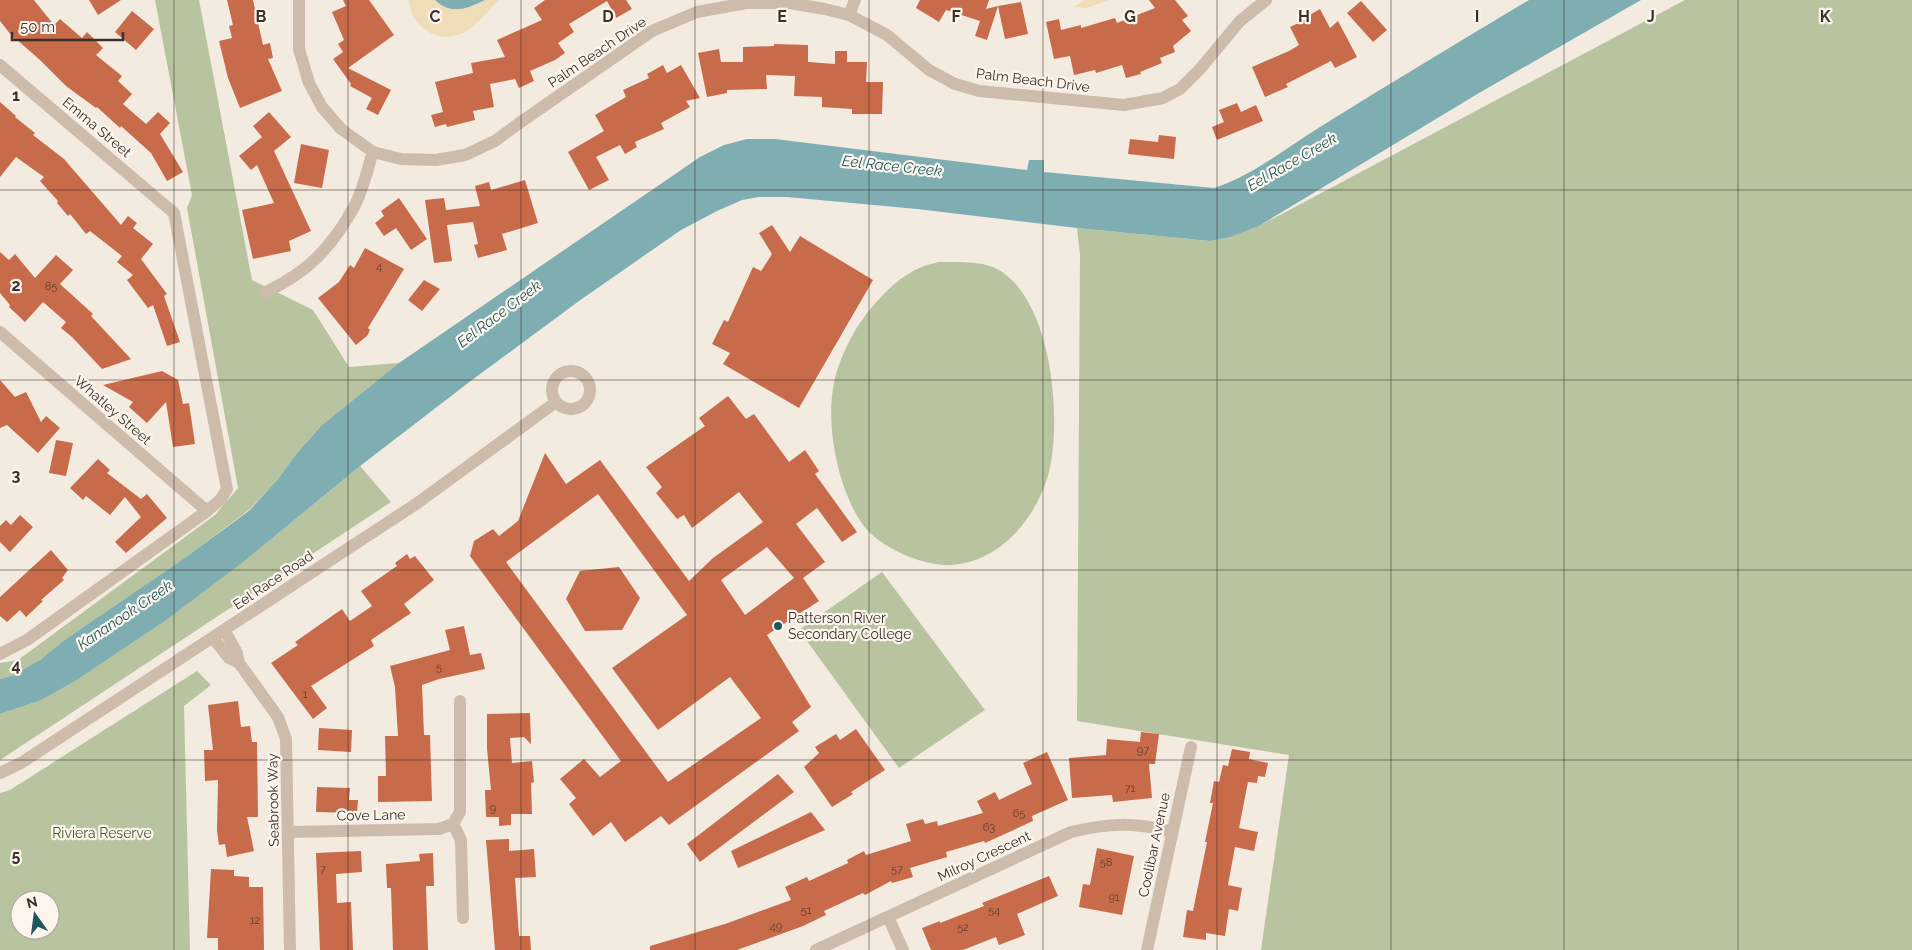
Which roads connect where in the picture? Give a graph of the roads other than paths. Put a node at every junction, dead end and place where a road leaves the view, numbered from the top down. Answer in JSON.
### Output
{"nodes":[{"id":1,"x":299,"y":0,"type":"edge"},
{"id":2,"x":855,"y":0,"type":"edge"},
{"id":3,"x":1266,"y":0,"type":"edge"},
{"id":4,"x":849,"y":15,"type":"junction"},
{"id":5,"x":0,"y":65,"type":"edge"},
{"id":6,"x":373,"y":152,"type":"junction"},
{"id":7,"x":266,"y":292,"type":"dead end"},
{"id":8,"x":0,"y":332,"type":"edge"},
{"id":9,"x":556,"y":402,"type":"dead end"},
{"id":10,"x":207,"y":511,"type":"junction"},
{"id":11,"x":225,"y":631,"type":"junction"},
{"id":12,"x":213,"y":638,"type":"junction"},
{"id":13,"x":0,"y":654,"type":"edge"},
{"id":14,"x":239,"y":663,"type":"junction"},
{"id":15,"x":460,"y":701,"type":"dead end"},
{"id":16,"x":1191,"y":747,"type":"dead end"},
{"id":17,"x":0,"y":773,"type":"edge"},
{"id":18,"x":454,"y":824,"type":"junction"},
{"id":19,"x":289,"y":832,"type":"junction"},
{"id":20,"x":1172,"y":832,"type":"junction"},
{"id":21,"x":888,"y":916,"type":"junction"},
{"id":22,"x":463,"y":918,"type":"dead end"},
{"id":23,"x":290,"y":950,"type":"edge"},
{"id":24,"x":816,"y":950,"type":"edge"},
{"id":25,"x":903,"y":950,"type":"edge"},
{"id":26,"x":1147,"y":950,"type":"edge"}],
"edges":[{"from":1,"to":6,"type":"street","name":"Palm Beach Drive"},
{"from":2,"to":4,"type":"street"},
{"from":3,"to":4,"type":"street","name":"Palm Beach Drive"},
{"from":4,"to":6,"type":"street","name":"Palm Beach Drive"},
{"from":5,"to":10,"type":"street","name":"Emma Street"},
{"from":6,"to":7,"type":"street"},
{"from":8,"to":10,"type":"street","name":"Whatley Street"},
{"from":9,"to":11,"type":"street","name":"Eel Race Road"},
{"from":10,"to":13,"type":"street"},
{"from":11,"to":12,"type":"street","name":"Eel Race Road"},
{"from":11,"to":14,"type":"street","name":"Seabrook Way"},
{"from":12,"to":14,"type":"street","name":"Seabrook Way"},
{"from":12,"to":17,"type":"street","name":"Eel Race Road"},
{"from":14,"to":19,"type":"street","name":"Seabrook Way"},
{"from":15,"to":18,"type":"street"},
{"from":16,"to":20,"type":"street","name":"Coolibar Avenue"},
{"from":18,"to":19,"type":"street","name":"Cove Lane"},
{"from":18,"to":22,"type":"street"},
{"from":19,"to":23,"type":"street","name":"Seabrook Way"},
{"from":20,"to":21,"type":"street","name":"Milroy Crescent"},
{"from":20,"to":26,"type":"street","name":"Coolibar Avenue"},
{"from":21,"to":24,"type":"street","name":"Milroy Crescent"},
{"from":21,"to":25,"type":"street"}]}
